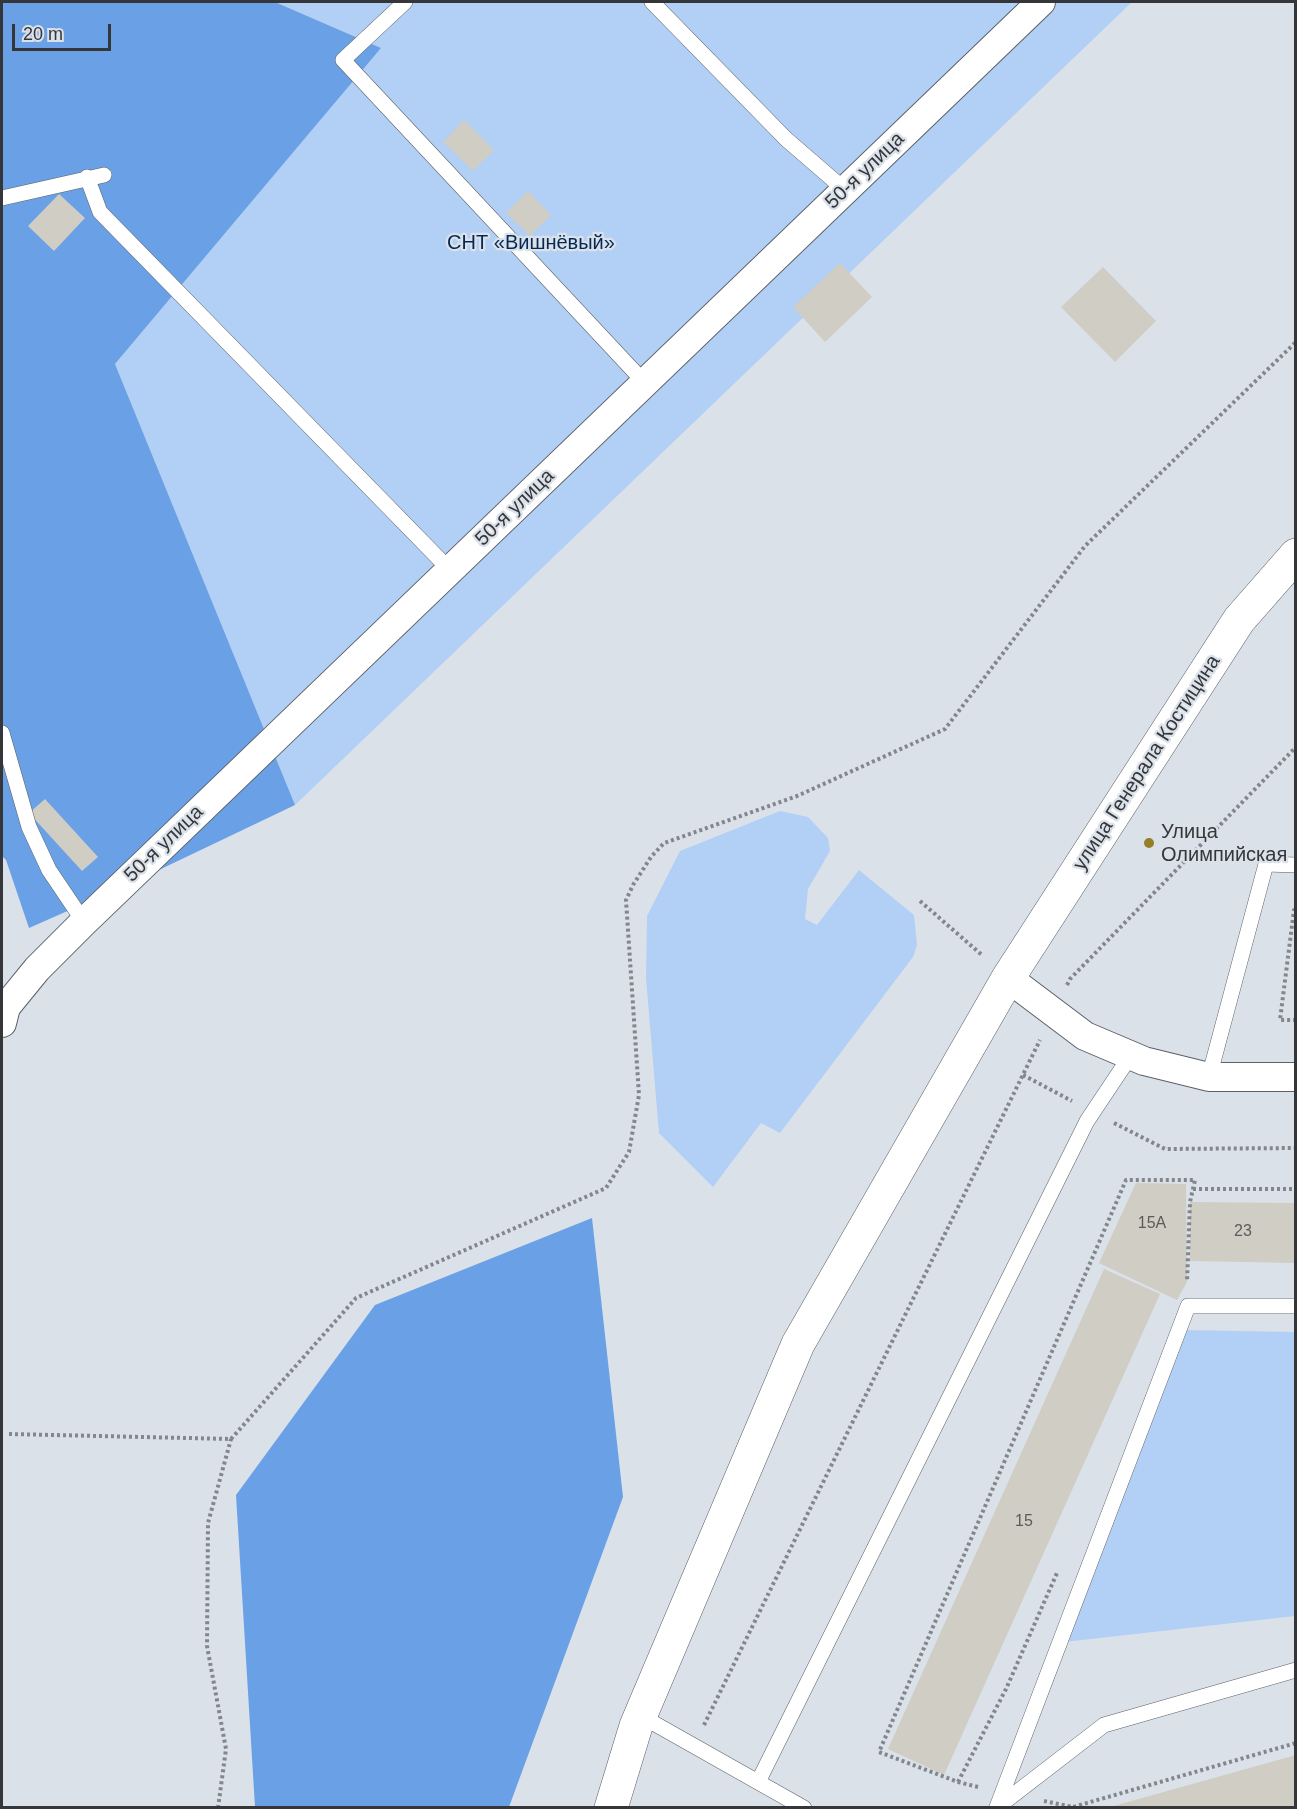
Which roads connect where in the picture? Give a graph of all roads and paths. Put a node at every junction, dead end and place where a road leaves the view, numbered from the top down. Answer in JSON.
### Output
{"nodes":[{"id":1,"x":405,"y":2,"type":"edge"},
{"id":2,"x":652,"y":2,"type":"edge"},
{"id":3,"x":1035,"y":3,"type":"edge"},
{"id":4,"x":104,"y":175,"type":"dead end"},
{"id":5,"x":87,"y":177,"type":"junction"},
{"id":6,"x":845,"y":190,"type":"junction"},
{"id":7,"x":2,"y":198,"type":"edge"},
{"id":8,"x":1296,"y":342,"type":"edge"},
{"id":9,"x":645,"y":382,"type":"junction"},
{"id":10,"x":1296,"y":555,"type":"edge"},
{"id":11,"x":450,"y":570,"type":"junction"},
{"id":12,"x":2,"y":733,"type":"edge"},
{"id":13,"x":1296,"y":747,"type":"edge"},
{"id":14,"x":1296,"y":865,"type":"edge"},
{"id":15,"x":920,"y":901,"type":"dead end"},
{"id":16,"x":1296,"y":910,"type":"edge"},
{"id":17,"x":84,"y":922,"type":"junction"},
{"id":18,"x":1008,"y":978,"type":"junction"},
{"id":19,"x":1054,"y":1012,"type":"junction"},
{"id":20,"x":1296,"y":1020,"type":"edge"},
{"id":21,"x":2,"y":1023,"type":"edge"},
{"id":22,"x":1131,"y":1055,"type":"junction"},
{"id":23,"x":1023,"y":1075,"type":"junction"},
{"id":24,"x":1209,"y":1077,"type":"junction"},
{"id":25,"x":1296,"y":1077,"type":"edge"},
{"id":26,"x":1093,"y":1112,"type":"junction"},
{"id":27,"x":1296,"y":1148,"type":"edge"},
{"id":28,"x":1192,"y":1189,"type":"junction"},
{"id":29,"x":1296,"y":1189,"type":"edge"},
{"id":30,"x":1197,"y":1282,"type":"dead end"},
{"id":31,"x":1296,"y":1306,"type":"edge"},
{"id":32,"x":9,"y":1434,"type":"dead end"},
{"id":33,"x":231,"y":1439,"type":"junction"},
{"id":34,"x":1296,"y":1670,"type":"edge"},
{"id":35,"x":641,"y":1716,"type":"junction"},
{"id":36,"x":1296,"y":1743,"type":"edge"},
{"id":37,"x":694,"y":1746,"type":"junction"},
{"id":38,"x":758,"y":1782,"type":"junction"},
{"id":39,"x":958,"y":1782,"type":"dead end"},
{"id":40,"x":997,"y":1807,"type":"edge"},
{"id":41,"x":1073,"y":1807,"type":"edge"},
{"id":42,"x":218,"y":1808,"type":"edge"},
{"id":43,"x":611,"y":1808,"type":"edge"},
{"id":44,"x":804,"y":1808,"type":"edge"}],
"edges":[{"from":1,"to":9,"type":"lane"},
{"from":2,"to":6,"type":"lane"},
{"from":3,"to":6,"type":"street","name":"50-я улица"},
{"from":4,"to":5,"type":"lane"},
{"from":5,"to":7,"type":"lane"},
{"from":5,"to":11,"type":"lane"},
{"from":6,"to":9,"type":"street","name":"50-я улица"},
{"from":8,"to":33,"type":"path"},
{"from":9,"to":11,"type":"street","name":"50-я улица"},
{"from":10,"to":18,"type":"street","name":"улица Генерала Костицина"},
{"from":11,"to":17,"type":"street","name":"50-я улица"},
{"from":12,"to":17,"type":"lane"},
{"from":13,"to":19,"type":"path"},
{"from":14,"to":24,"type":"lane"},
{"from":15,"to":18,"type":"path"},
{"from":16,"to":20,"type":"path"},
{"from":17,"to":21,"type":"street","name":"50-я улица"},
{"from":18,"to":19,"type":"street"},
{"from":18,"to":35,"type":"street","name":"улица Генерала Костицина"},
{"from":19,"to":22,"type":"street"},
{"from":19,"to":23,"type":"path"},
{"from":22,"to":24,"type":"street"},
{"from":22,"to":26,"type":"lane"},
{"from":23,"to":26,"type":"path"},
{"from":23,"to":37,"type":"path"},
{"from":24,"to":25,"type":"street"},
{"from":26,"to":27,"type":"path"},
{"from":26,"to":38,"type":"lane"},
{"from":28,"to":29,"type":"path"},
{"from":28,"to":30,"type":"path"},
{"from":28,"to":39,"type":"path"},
{"from":31,"to":40,"type":"lane"},
{"from":32,"to":33,"type":"path"},
{"from":33,"to":42,"type":"path"},
{"from":34,"to":40,"type":"lane"},
{"from":35,"to":37,"type":"lane"},
{"from":35,"to":43,"type":"street","name":"улица Генерала Костицина"},
{"from":36,"to":41,"type":"path"},
{"from":37,"to":38,"type":"lane"},
{"from":38,"to":44,"type":"lane"}]}
